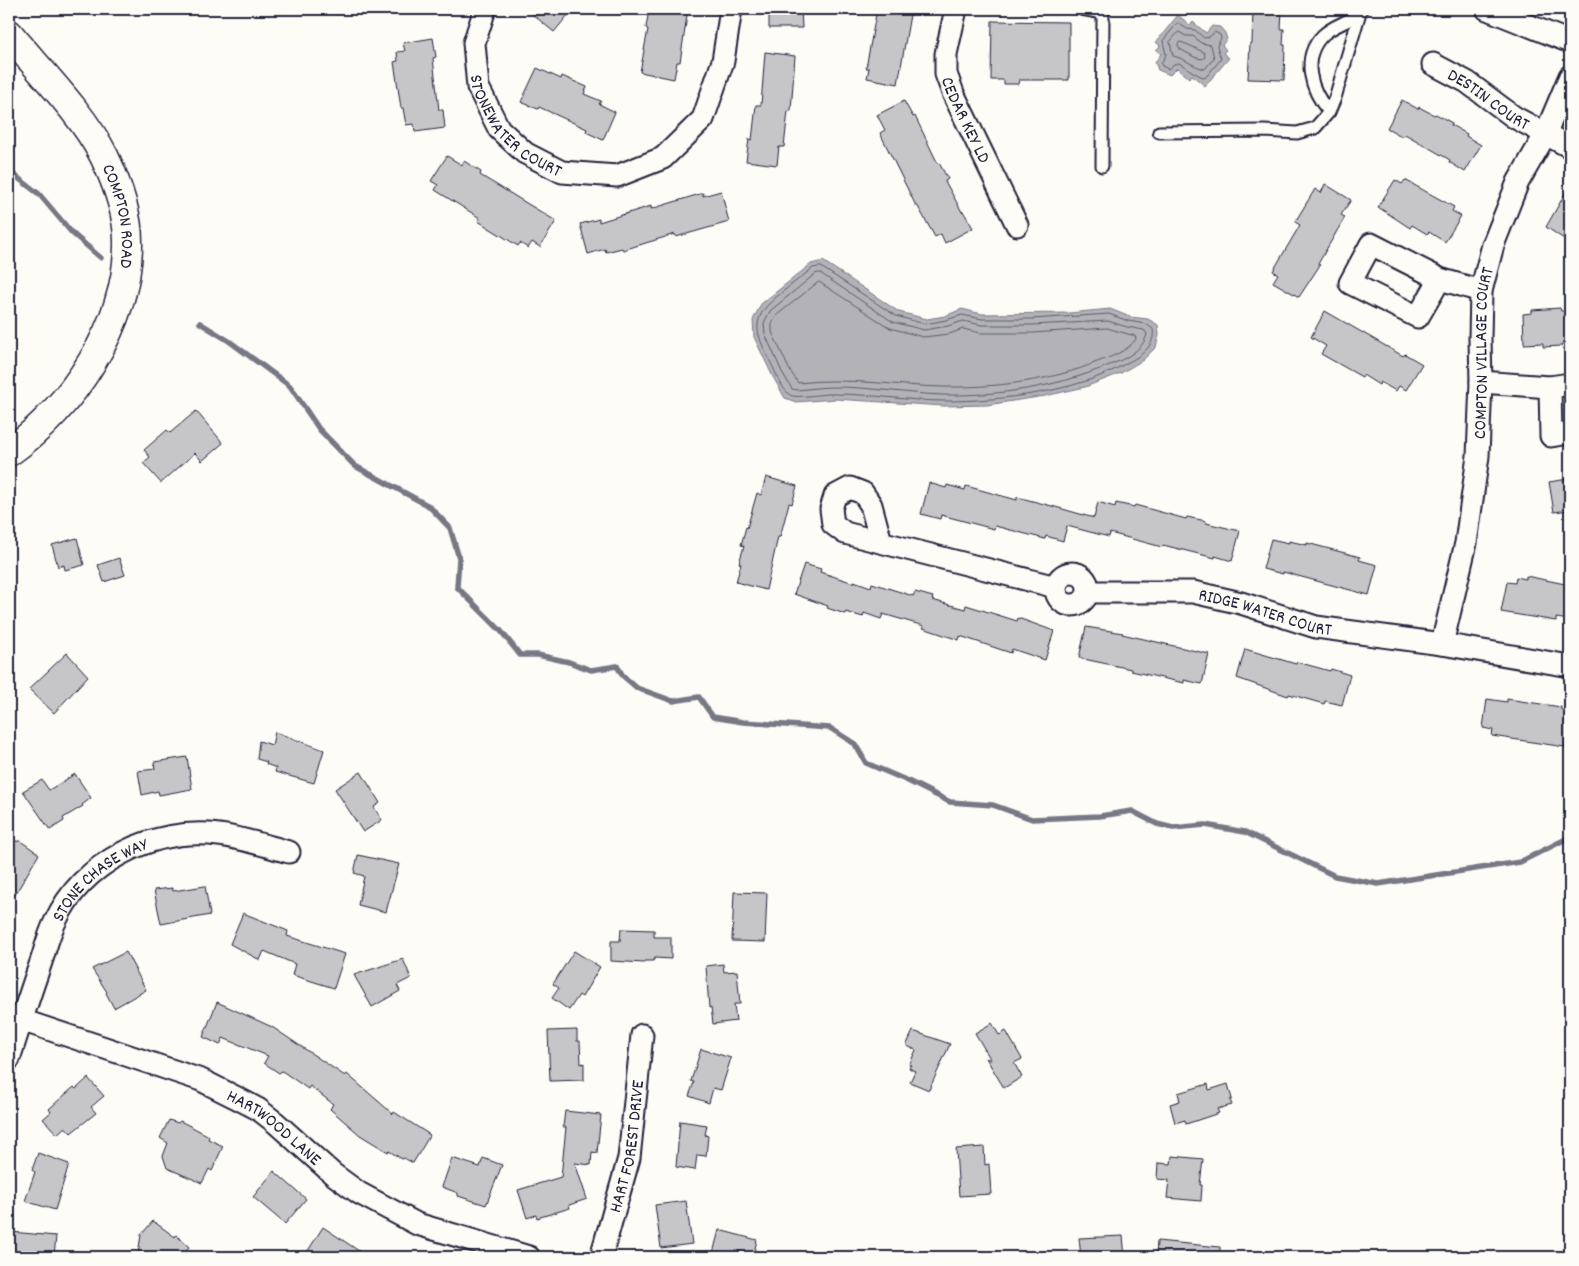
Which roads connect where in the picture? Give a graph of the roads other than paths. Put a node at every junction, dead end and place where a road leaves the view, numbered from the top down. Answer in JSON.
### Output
{"nodes":[{"id":1,"x":485,"y":9,"type":"edge"},
{"id":2,"x":731,"y":9,"type":"edge"},
{"id":3,"x":956,"y":9,"type":"edge"},
{"id":4,"x":1081,"y":9,"type":"edge"},
{"id":5,"x":1487,"y":9,"type":"edge"},
{"id":6,"x":1360,"y":11,"type":"edge"},
{"id":7,"x":9,"y":34,"type":"edge"},
{"id":8,"x":1570,"y":42,"type":"edge"},
{"id":9,"x":1433,"y":64,"type":"dead end"},
{"id":10,"x":1570,"y":76,"type":"edge"},
{"id":11,"x":1329,"y":112,"type":"junction"},
{"id":12,"x":1160,"y":132,"type":"dead end"},
{"id":13,"x":1545,"y":135,"type":"junction"},
{"id":14,"x":1570,"y":147,"type":"edge"},
{"id":15,"x":1102,"y":166,"type":"dead end"},
{"id":16,"x":1017,"y":225,"type":"dead end"},
{"id":17,"x":1440,"y":279,"type":"dead end"},
{"id":18,"x":1481,"y":291,"type":"junction"},
{"id":19,"x":1481,"y":382,"type":"junction"},
{"id":20,"x":1560,"y":386,"type":"edge"},
{"id":21,"x":1570,"y":433,"type":"edge"},
{"id":22,"x":9,"y":452,"type":"edge"},
{"id":23,"x":881,"y":542,"type":"dead end"},
{"id":24,"x":1442,"y":644,"type":"junction"},
{"id":25,"x":1570,"y":666,"type":"edge"},
{"id":26,"x":289,"y":852,"type":"dead end"},
{"id":27,"x":15,"y":1018,"type":"edge"},
{"id":28,"x":642,"y":1035,"type":"dead end"},
{"id":29,"x":9,"y":1059,"type":"edge"},
{"id":30,"x":529,"y":1257,"type":"edge"},
{"id":31,"x":602,"y":1257,"type":"edge"}],
"edges":[{"from":1,"to":2,"type":"street","name":"STONEWATER COURT"},
{"from":3,"to":16,"type":"street","name":"CEDAR KEY LD"},
{"from":4,"to":15,"type":"lane"},
{"from":5,"to":8,"type":"street"},
{"from":6,"to":11,"type":"lane"},
{"from":6,"to":11,"type":"lane"},
{"from":7,"to":22,"type":"main road","name":"COMPTON ROAD"},
{"from":9,"to":13,"type":"street","name":"DESTIN COURT"},
{"from":10,"to":13,"type":"street","name":"COMPTON VILLAGE COURT"},
{"from":11,"to":12,"type":"lane"},
{"from":13,"to":14,"type":"street","name":"DESTIN COURT"},
{"from":13,"to":18,"type":"street","name":"COMPTON VILLAGE COURT"},
{"from":17,"to":18,"type":"street"},
{"from":18,"to":19,"type":"street","name":"COMPTON VILLAGE COURT"},
{"from":19,"to":20,"type":"street"},
{"from":19,"to":24,"type":"street","name":"COMPTON VILLAGE COURT"},
{"from":20,"to":21,"type":"street"},
{"from":23,"to":24,"type":"street","name":"RIDGE WATER COURT"},
{"from":24,"to":25,"type":"street","name":"RIDGE WATER COURT"},
{"from":26,"to":27,"type":"street","name":"STONE CHASE WAY"},
{"from":27,"to":29,"type":"street","name":"STONE CHASE WAY"},
{"from":27,"to":30,"type":"street","name":"HARTWOOD LANE"},
{"from":28,"to":31,"type":"street","name":"HART FOREST DRIVE"}]}
